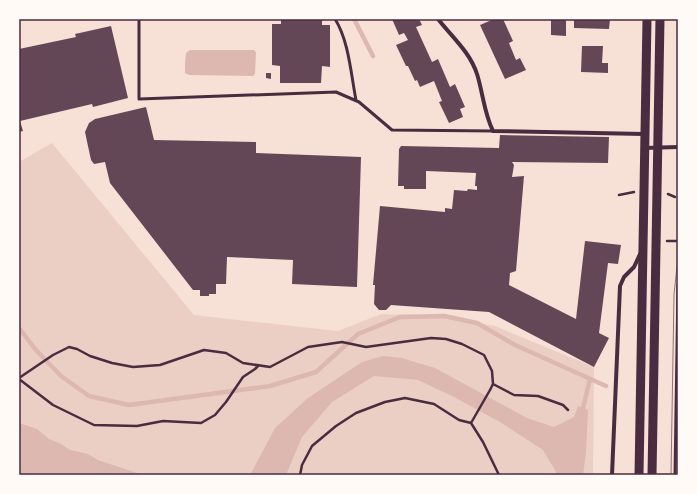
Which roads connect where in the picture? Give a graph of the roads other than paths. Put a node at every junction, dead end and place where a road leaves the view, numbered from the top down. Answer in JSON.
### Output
{"nodes":[{"id":1,"x":139,"y":19,"type":"edge"},
{"id":2,"x":335,"y":19,"type":"edge"},
{"id":3,"x":438,"y":19,"type":"edge"},
{"id":4,"x":647,"y":19,"type":"edge"},
{"id":5,"x":660,"y":19,"type":"edge"},
{"id":6,"x":356,"y":100,"type":"junction"},
{"id":7,"x":493,"y":131,"type":"junction"},
{"id":8,"x":645,"y":134,"type":"junction"},
{"id":9,"x":659,"y":134,"type":"junction"},
{"id":10,"x":644,"y":148,"type":"junction"},
{"id":11,"x":658,"y":148,"type":"junction"},
{"id":12,"x":678,"y":148,"type":"edge"},
{"id":13,"x":643,"y":247,"type":"junction"},
{"id":14,"x":678,"y":285,"type":"edge"},
{"id":15,"x":612,"y":475,"type":"edge"},
{"id":16,"x":639,"y":475,"type":"edge"},
{"id":17,"x":652,"y":475,"type":"edge"},
{"id":18,"x":675,"y":475,"type":"edge"}],
"edges":[{"from":1,"to":6,"type":"lane"},
{"from":2,"to":6,"type":"lane"},
{"from":3,"to":7,"type":"street"},
{"from":4,"to":8,"type":"main road"},
{"from":5,"to":9,"type":"main road"},
{"from":6,"to":7,"type":"lane"},
{"from":7,"to":8,"type":"street"},
{"from":8,"to":9,"type":"lane"},
{"from":8,"to":10,"type":"main road"},
{"from":9,"to":11,"type":"main road"},
{"from":10,"to":11,"type":"street"},
{"from":10,"to":13,"type":"main road"},
{"from":11,"to":12,"type":"street"},
{"from":11,"to":17,"type":"main road"},
{"from":13,"to":15,"type":"street"},
{"from":13,"to":16,"type":"main road"},
{"from":14,"to":18,"type":"lane"}]}
